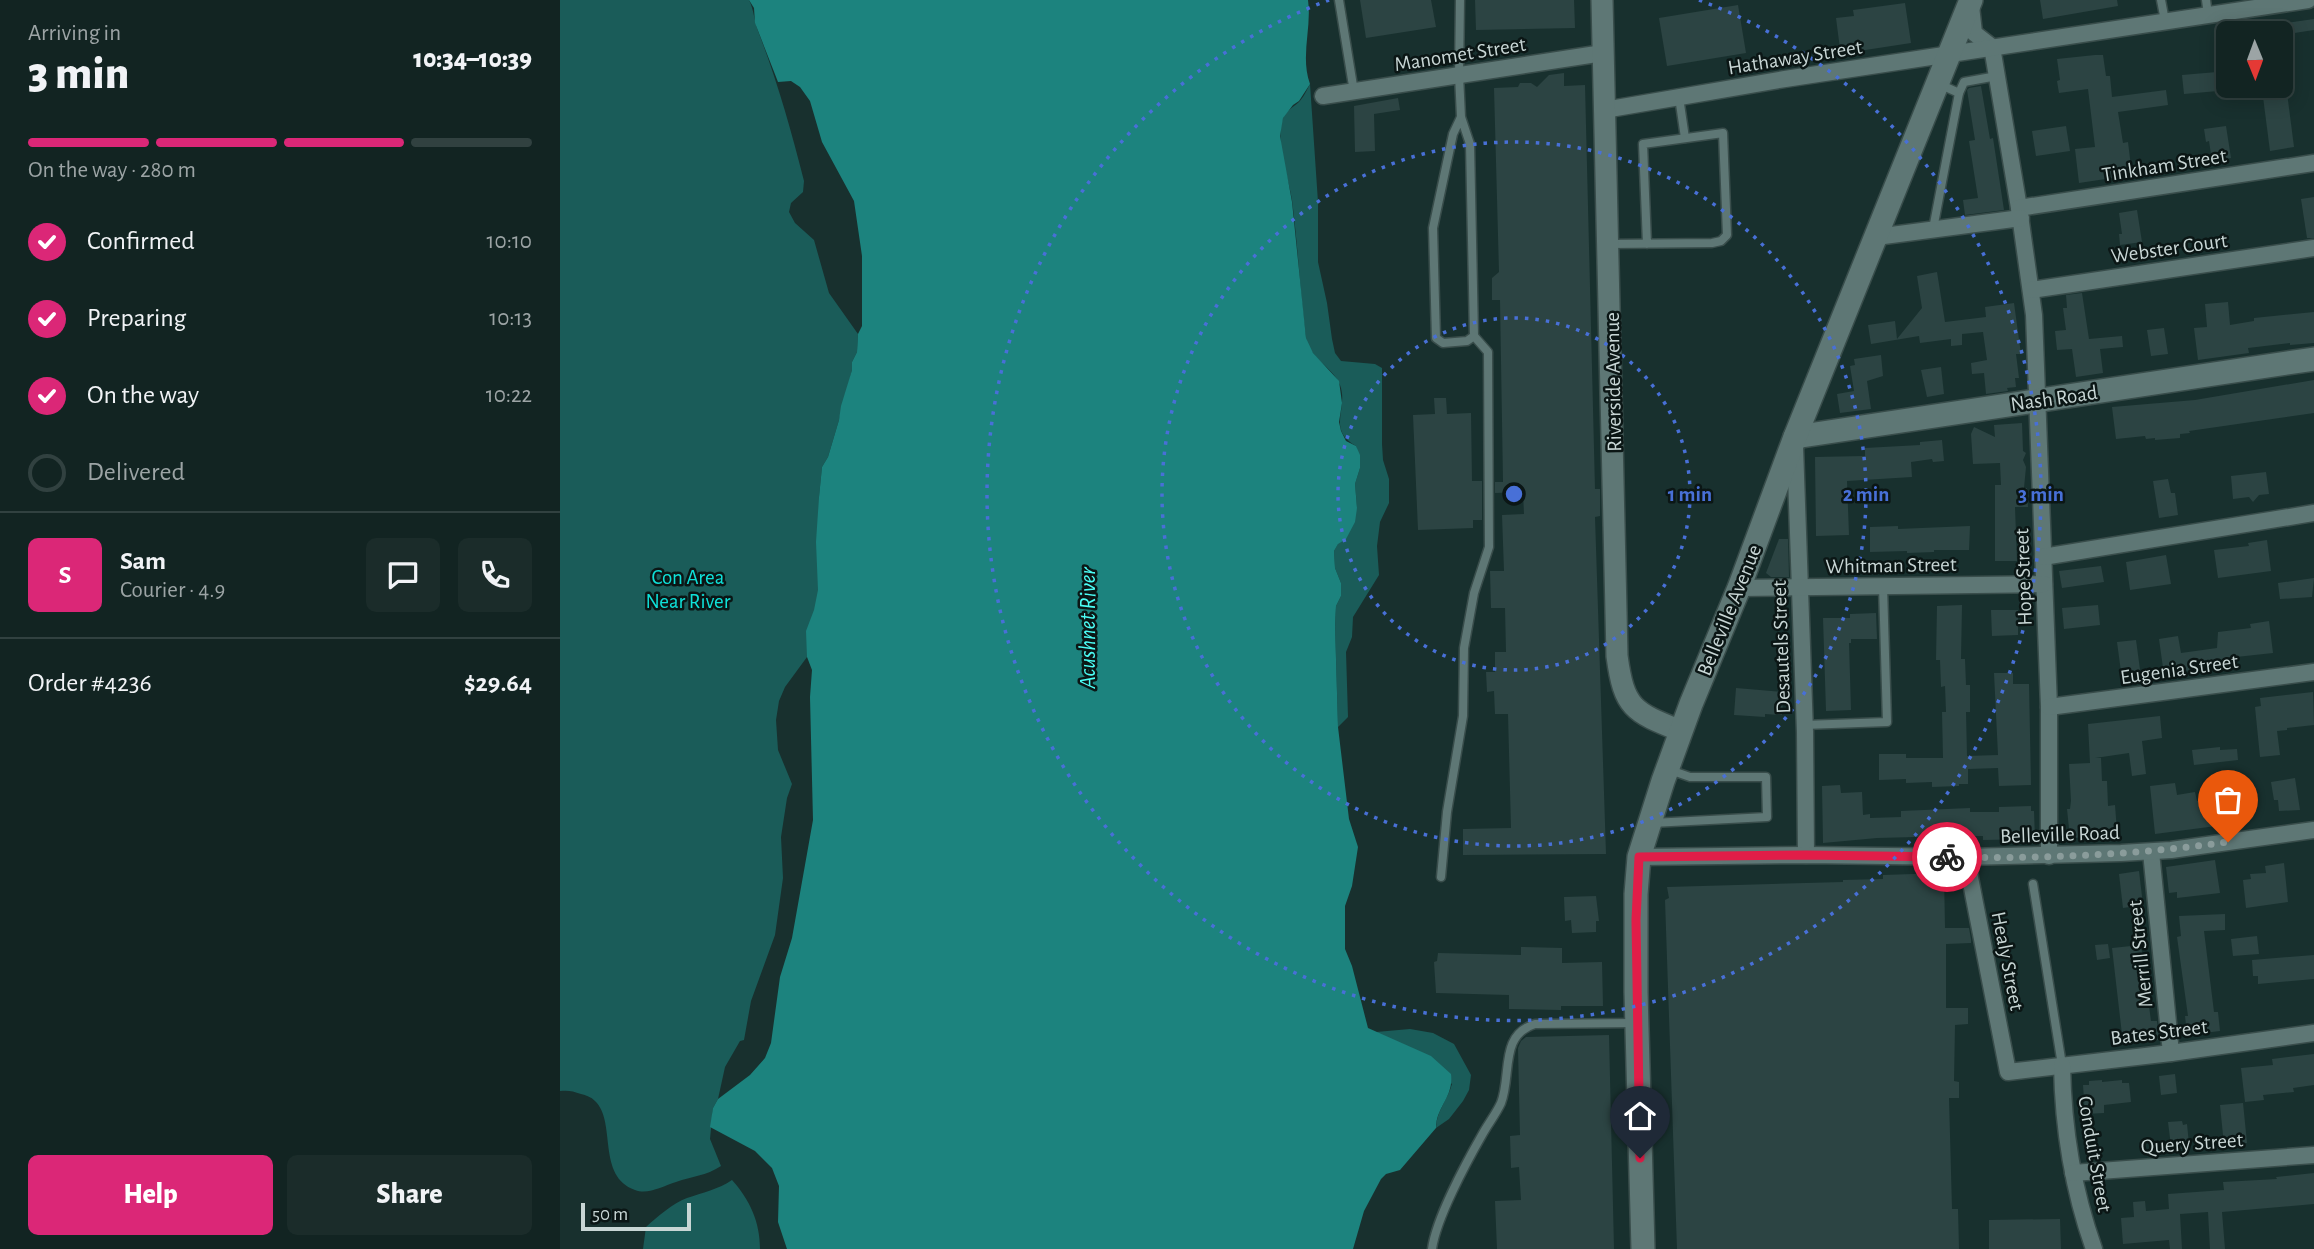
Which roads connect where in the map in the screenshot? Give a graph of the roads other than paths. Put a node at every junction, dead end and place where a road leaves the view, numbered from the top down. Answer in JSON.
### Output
{"nodes":[{"id":1,"x":1339,"y":0,"type":"edge"},
{"id":2,"x":1460,"y":0,"type":"edge"},
{"id":3,"x":1602,"y":0,"type":"edge"},
{"id":4,"x":2161,"y":0,"type":"edge"},
{"id":5,"x":2308,"y":0,"type":"edge"},
{"id":6,"x":1971,"y":1,"type":"edge"},
{"id":7,"x":2207,"y":7,"type":"edge"},
{"id":8,"x":2165,"y":21,"type":"junction"},
{"id":9,"x":1992,"y":47,"type":"junction"},
{"id":10,"x":1603,"y":53,"type":"junction"},
{"id":11,"x":1947,"y":56,"type":"junction"},
{"id":12,"x":1459,"y":75,"type":"junction"},
{"id":13,"x":1997,"y":76,"type":"junction"},
{"id":14,"x":1937,"y":83,"type":"junction"},
{"id":15,"x":1354,"y":92,"type":"junction"},
{"id":16,"x":1959,"y":93,"type":"junction"},
{"id":17,"x":1323,"y":96,"type":"dead end"},
{"id":18,"x":1679,"y":97,"type":"junction"},
{"id":19,"x":1604,"y":110,"type":"junction"},
{"id":20,"x":1461,"y":117,"type":"junction"},
{"id":21,"x":1685,"y":138,"type":"junction"},
{"id":22,"x":2314,"y":163,"type":"edge"},
{"id":23,"x":2020,"y":213,"type":"junction"},
{"id":24,"x":1933,"y":229,"type":"junction"},
{"id":25,"x":1876,"y":237,"type":"junction"},
{"id":26,"x":1609,"y":244,"type":"junction"},
{"id":27,"x":1647,"y":244,"type":"junction"},
{"id":28,"x":2314,"y":248,"type":"edge"},
{"id":29,"x":2031,"y":290,"type":"junction"},
{"id":30,"x":1474,"y":336,"type":"junction"},
{"id":31,"x":2314,"y":359,"type":"edge"},
{"id":32,"x":2036,"y":401,"type":"junction"},
{"id":33,"x":1795,"y":438,"type":"junction"},
{"id":34,"x":2314,"y":513,"type":"edge"},
{"id":35,"x":2043,"y":557,"type":"junction"},
{"id":36,"x":2044,"y":584,"type":"junction"},
{"id":37,"x":1882,"y":586,"type":"junction"},
{"id":38,"x":1800,"y":587,"type":"junction"},
{"id":39,"x":1739,"y":588,"type":"junction"},
{"id":40,"x":2314,"y":672,"type":"edge"},
{"id":41,"x":2049,"y":707,"type":"junction"},
{"id":42,"x":1804,"y":725,"type":"junction"},
{"id":43,"x":1681,"y":731,"type":"junction"},
{"id":44,"x":1667,"y":769,"type":"junction"},
{"id":45,"x":1649,"y":823,"type":"junction"},
{"id":46,"x":2314,"y":830,"type":"edge"},
{"id":47,"x":2151,"y":852,"type":"junction"},
{"id":48,"x":1806,"y":855,"type":"junction"},
{"id":49,"x":2049,"y":856,"type":"junction"},
{"id":50,"x":1639,"y":857,"type":"junction"},
{"id":51,"x":1966,"y":858,"type":"junction"},
{"id":52,"x":1441,"y":877,"type":"dead end"},
{"id":53,"x":2033,"y":884,"type":"dead end"},
{"id":54,"x":1637,"y":1023,"type":"junction"},
{"id":55,"x":2314,"y":1033,"type":"edge"},
{"id":56,"x":2171,"y":1053,"type":"junction"},
{"id":57,"x":2062,"y":1065,"type":"junction"},
{"id":58,"x":2008,"y":1072,"type":"joint"},
{"id":59,"x":2314,"y":1154,"type":"edge"},
{"id":60,"x":2073,"y":1173,"type":"junction"},
{"id":61,"x":1432,"y":1249,"type":"edge"},
{"id":62,"x":1643,"y":1249,"type":"edge"},
{"id":63,"x":2094,"y":1249,"type":"edge"}],
"edges":[{"from":1,"to":15,"type":"lane"},
{"from":2,"to":12,"type":"lane"},
{"from":3,"to":10,"type":"street","name":"Riverside Avenue"},
{"from":4,"to":8,"type":"lane"},
{"from":5,"to":7,"type":"street","name":"Hathaway Street"},
{"from":6,"to":9,"type":"street"},
{"from":6,"to":11,"type":"main road","name":"Belleville Avenue"},
{"from":7,"to":8,"type":"street","name":"Hathaway Street"},
{"from":8,"to":9,"type":"street","name":"Hathaway Street"},
{"from":9,"to":11,"type":"street","name":"Hathaway Street"},
{"from":9,"to":13,"type":"street","name":"Hope Street"},
{"from":10,"to":12,"type":"street","name":"Manomet Street"},
{"from":10,"to":19,"type":"street","name":"Riverside Avenue"},
{"from":11,"to":14,"type":"main road","name":"Belleville Avenue"},
{"from":11,"to":18,"type":"street","name":"Hathaway Street"},
{"from":12,"to":15,"type":"street","name":"Manomet Street"},
{"from":12,"to":20,"type":"lane"},
{"from":13,"to":16,"type":"lane"},
{"from":13,"to":23,"type":"street","name":"Hope Street"},
{"from":14,"to":16,"type":"lane"},
{"from":14,"to":25,"type":"main road","name":"Belleville Avenue"},
{"from":15,"to":17,"type":"street","name":"Manomet Street"},
{"from":16,"to":24,"type":"lane"},
{"from":18,"to":19,"type":"street","name":"Hathaway Street"},
{"from":18,"to":21,"type":"lane"},
{"from":19,"to":26,"type":"street","name":"Riverside Avenue"},
{"from":20,"to":30,"type":"lane"},
{"from":20,"to":30,"type":"lane"},
{"from":21,"to":27,"type":"lane"},
{"from":21,"to":27,"type":"lane"},
{"from":22,"to":23,"type":"street","name":"Tinkham Street"},
{"from":23,"to":24,"type":"street","name":"Tinkham Street"},
{"from":23,"to":29,"type":"street","name":"Hope Street"},
{"from":24,"to":25,"type":"street","name":"Tinkham Street"},
{"from":25,"to":33,"type":"main road","name":"Belleville Avenue"},
{"from":26,"to":27,"type":"lane"},
{"from":26,"to":43,"type":"street","name":"Riverside Avenue"},
{"from":28,"to":29,"type":"street","name":"Webster Court"},
{"from":29,"to":32,"type":"street","name":"Hope Street"},
{"from":30,"to":52,"type":"lane"},
{"from":31,"to":32,"type":"main road","name":"Nash Road"},
{"from":32,"to":33,"type":"main road","name":"Nash Road"},
{"from":32,"to":35,"type":"street","name":"Hope Street"},
{"from":33,"to":38,"type":"street","name":"Desautels Street"},
{"from":33,"to":39,"type":"main road","name":"Belleville Avenue"},
{"from":34,"to":35,"type":"street"},
{"from":35,"to":36,"type":"street","name":"Hope Street"},
{"from":36,"to":37,"type":"street","name":"Whitman Street"},
{"from":36,"to":41,"type":"street","name":"Hope Street"},
{"from":37,"to":38,"type":"street","name":"Whitman Street"},
{"from":37,"to":42,"type":"lane"},
{"from":38,"to":39,"type":"street","name":"Whitman Street"},
{"from":38,"to":42,"type":"street","name":"Desautels Street"},
{"from":39,"to":43,"type":"main road","name":"Belleville Avenue"},
{"from":40,"to":41,"type":"street","name":"Eugenia Street"},
{"from":41,"to":49,"type":"street","name":"Hope Street"},
{"from":42,"to":48,"type":"street","name":"Desautels Street"},
{"from":43,"to":44,"type":"main road","name":"Belleville Avenue"},
{"from":44,"to":45,"type":"main road","name":"Belleville Avenue"},
{"from":44,"to":45,"type":"lane"},
{"from":45,"to":50,"type":"main road","name":"Belleville Avenue"},
{"from":46,"to":47,"type":"street","name":"Belleville Road"},
{"from":47,"to":49,"type":"street","name":"Belleville Road"},
{"from":47,"to":56,"type":"street","name":"Merrill Street"},
{"from":48,"to":50,"type":"street","name":"Belleville Road"},
{"from":48,"to":51,"type":"street","name":"Belleville Road"},
{"from":49,"to":51,"type":"street","name":"Belleville Road"},
{"from":50,"to":54,"type":"main road","name":"Belleville Avenue"},
{"from":51,"to":58,"type":"street","name":"Healy Street"},
{"from":53,"to":57,"type":"lane"},
{"from":54,"to":61,"type":"lane"},
{"from":54,"to":62,"type":"main road","name":"Belleville Avenue"},
{"from":55,"to":56,"type":"street","name":"Bates Street"},
{"from":56,"to":57,"type":"street","name":"Bates Street"},
{"from":57,"to":58,"type":"street","name":"Bates Street"},
{"from":57,"to":60,"type":"street","name":"Conduit Street"},
{"from":59,"to":60,"type":"street","name":"Query Street"},
{"from":60,"to":63,"type":"street","name":"Conduit Street"}]}
